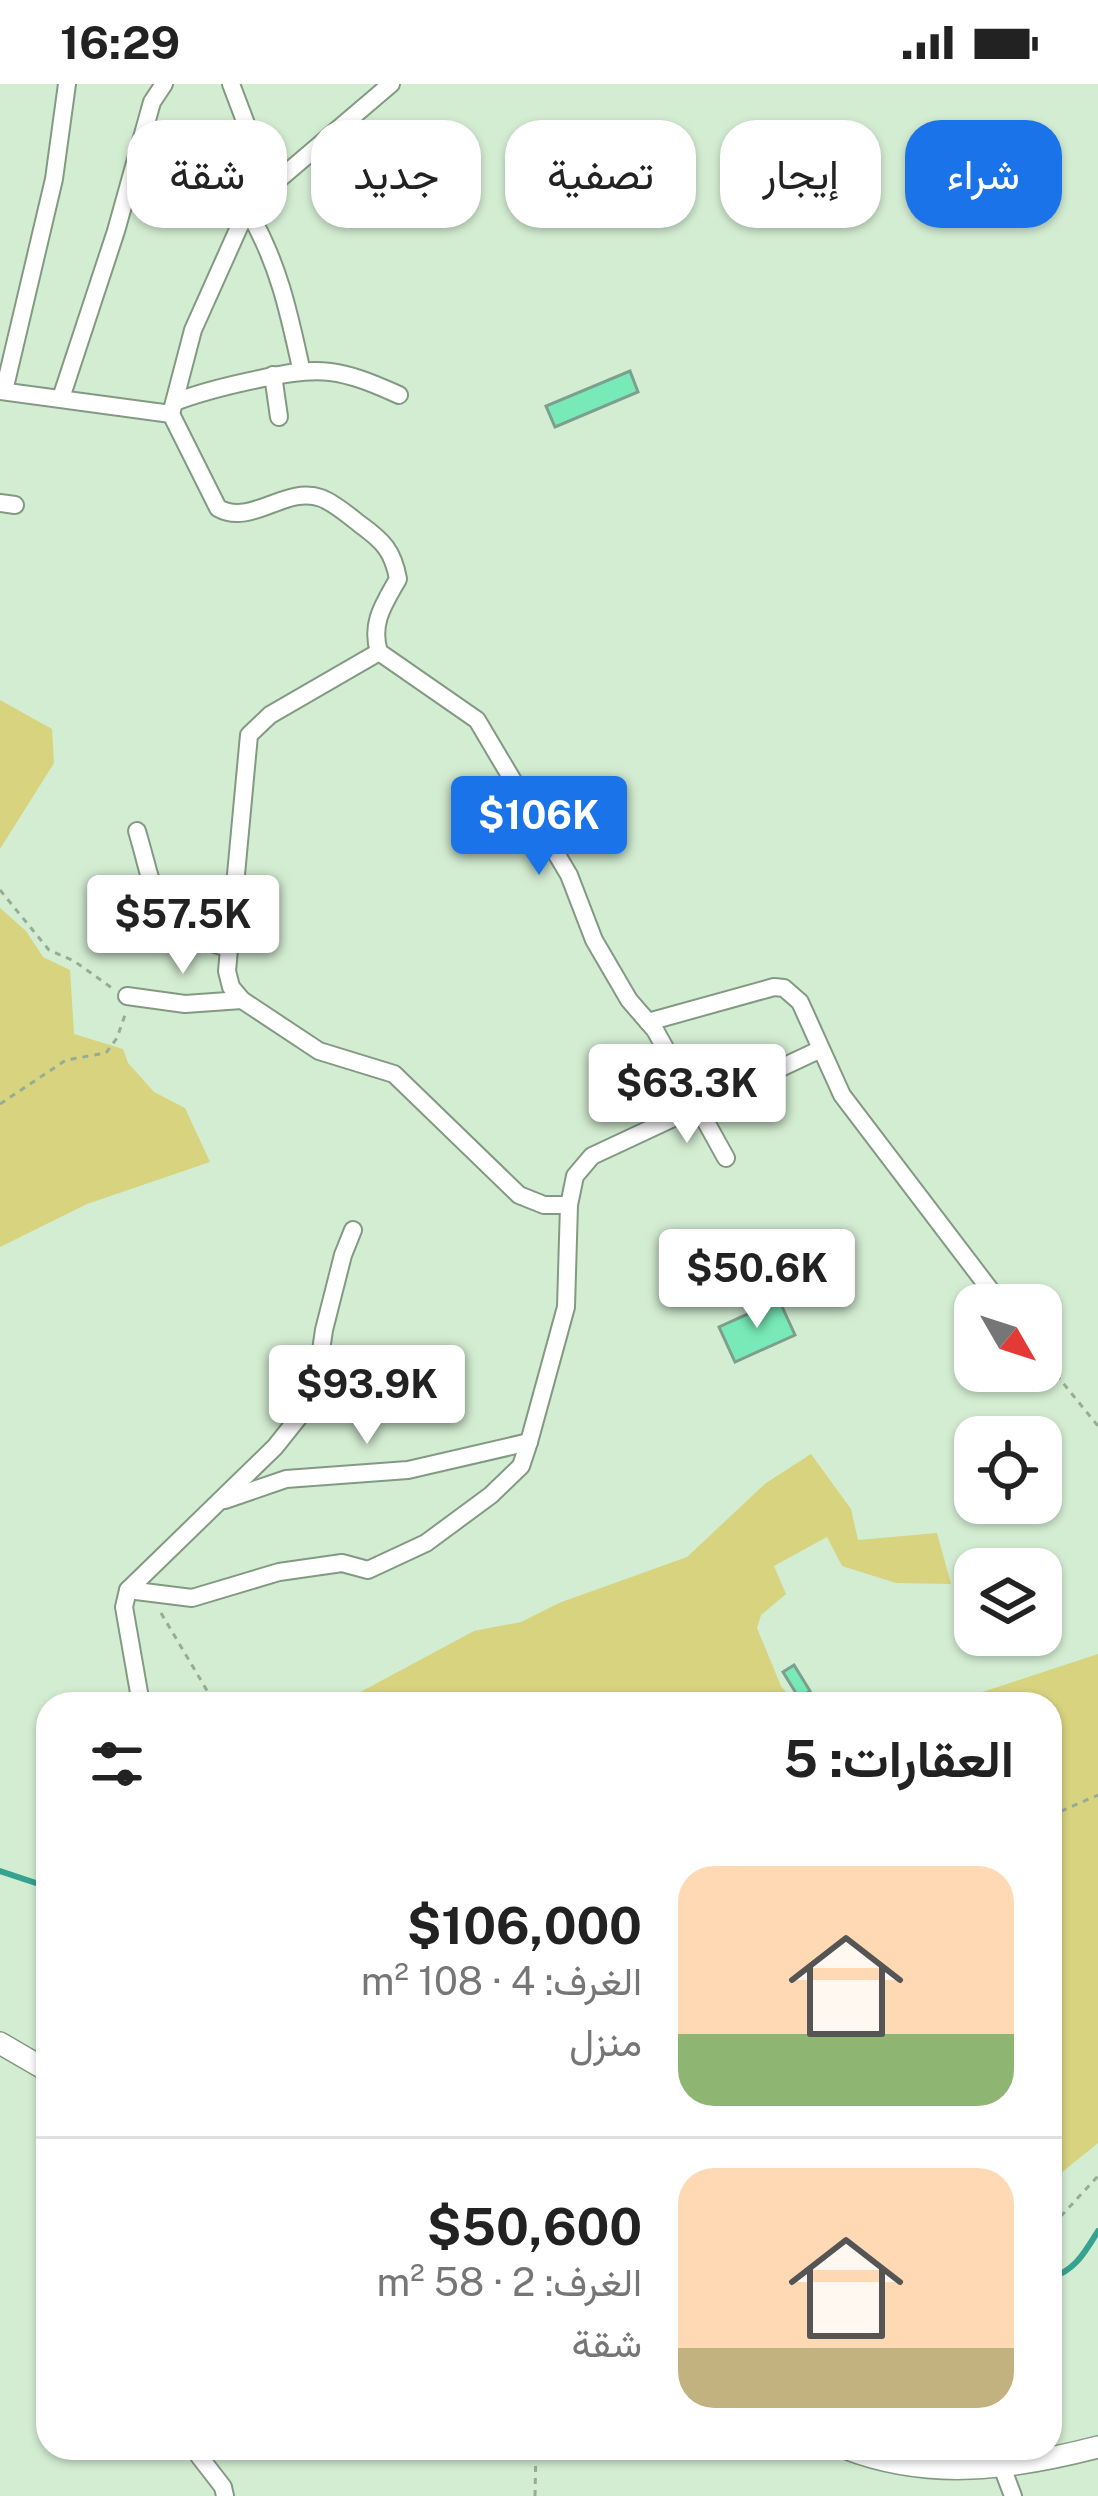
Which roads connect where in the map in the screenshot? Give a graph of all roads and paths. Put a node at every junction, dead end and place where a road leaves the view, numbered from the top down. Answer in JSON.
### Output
{"nodes":[{"id":1,"x":68,"y":84,"type":"edge"},
{"id":2,"x":164,"y":84,"type":"edge"},
{"id":3,"x":230,"y":84,"type":"edge"},
{"id":4,"x":391,"y":84,"type":"edge"},
{"id":5,"x":244,"y":120,"type":"edge"},
{"id":6,"x":287,"y":173,"type":"edge"},
{"id":7,"x":241,"y":228,"type":"edge"},
{"id":8,"x":258,"y":228,"type":"edge"},
{"id":9,"x":301,"y":368,"type":"junction"},
{"id":10,"x":273,"y":375,"type":"junction"},
{"id":11,"x":2,"y":391,"type":"edge"},
{"id":12,"x":399,"y":395,"type":"dead end"},
{"id":13,"x":62,"y":398,"type":"junction"},
{"id":14,"x":173,"y":408,"type":"junction"},
{"id":15,"x":279,"y":417,"type":"dead end"},
{"id":16,"x":379,"y":652,"type":"junction"},
{"id":17,"x":137,"y":832,"type":"dead end"},
{"id":18,"x":0,"y":890,"type":"edge"},
{"id":19,"x":230,"y":948,"type":"junction"},
{"id":20,"x":127,"y":996,"type":"junction"},
{"id":21,"x":242,"y":1000,"type":"junction"},
{"id":22,"x":648,"y":1022,"type":"junction"},
{"id":23,"x":819,"y":1050,"type":"junction"},
{"id":24,"x":0,"y":1104,"type":"edge"},
{"id":25,"x":694,"y":1106,"type":"junction"},
{"id":26,"x":726,"y":1158,"type":"dead end"},
{"id":27,"x":569,"y":1205,"type":"junction"},
{"id":28,"x":353,"y":1230,"type":"dead end"},
{"id":29,"x":986,"y":1284,"type":"edge"},
{"id":30,"x":1062,"y":1382,"type":"edge"},
{"id":31,"x":1098,"y":1426,"type":"edge"},
{"id":32,"x":529,"y":1442,"type":"junction"},
{"id":33,"x":219,"y":1501,"type":"junction"},
{"id":34,"x":128,"y":1590,"type":"junction"},
{"id":35,"x":152,"y":1595,"type":"junction"},
{"id":36,"x":139,"y":1692,"type":"edge"},
{"id":37,"x":208,"y":1692,"type":"edge"},
{"id":38,"x":1098,"y":1795,"type":"edge"},
{"id":39,"x":1062,"y":1811,"type":"edge"},
{"id":40,"x":0,"y":2043,"type":"edge"},
{"id":41,"x":36,"y":2064,"type":"edge"},
{"id":42,"x":1098,"y":2176,"type":"edge"},
{"id":43,"x":1062,"y":2215,"type":"edge"},
{"id":44,"x":1098,"y":2447,"type":"edge"},
{"id":45,"x":1062,"y":2454,"type":"edge"},
{"id":46,"x":202,"y":2460,"type":"edge"},
{"id":47,"x":536,"y":2460,"type":"edge"},
{"id":48,"x":885,"y":2460,"type":"edge"},
{"id":49,"x":1036,"y":2460,"type":"edge"},
{"id":50,"x":1002,"y":2467,"type":"junction"},
{"id":51,"x":225,"y":2496,"type":"edge"},
{"id":52,"x":535,"y":2496,"type":"edge"},
{"id":53,"x":1012,"y":2496,"type":"edge"}],
"edges":[{"from":1,"to":11,"type":"street"},
{"from":2,"to":13,"type":"street"},
{"from":3,"to":5,"type":"street"},
{"from":4,"to":6,"type":"street"},
{"from":7,"to":14,"type":"street"},
{"from":8,"to":9,"type":"street"},
{"from":9,"to":10,"type":"street"},
{"from":9,"to":12,"type":"street"},
{"from":10,"to":14,"type":"street"},
{"from":10,"to":15,"type":"street"},
{"from":11,"to":13,"type":"street"},
{"from":13,"to":14,"type":"street"},
{"from":14,"to":16,"type":"street"},
{"from":16,"to":19,"type":"street"},
{"from":16,"to":22,"type":"street"},
{"from":17,"to":19,"type":"street"},
{"from":18,"to":20,"type":"path"},
{"from":19,"to":21,"type":"street"},
{"from":20,"to":21,"type":"street"},
{"from":20,"to":24,"type":"path"},
{"from":21,"to":27,"type":"street"},
{"from":22,"to":23,"type":"street"},
{"from":22,"to":25,"type":"street"},
{"from":23,"to":25,"type":"street"},
{"from":23,"to":29,"type":"street"},
{"from":25,"to":26,"type":"street"},
{"from":25,"to":27,"type":"street"},
{"from":27,"to":32,"type":"street"},
{"from":28,"to":33,"type":"street"},
{"from":30,"to":31,"type":"path"},
{"from":32,"to":33,"type":"street"},
{"from":32,"to":35,"type":"street"},
{"from":33,"to":34,"type":"street"},
{"from":34,"to":35,"type":"street"},
{"from":34,"to":36,"type":"street"},
{"from":35,"to":37,"type":"path"},
{"from":38,"to":39,"type":"path"},
{"from":40,"to":41,"type":"street"},
{"from":42,"to":43,"type":"path"},
{"from":44,"to":45,"type":"street"},
{"from":46,"to":51,"type":"street"},
{"from":47,"to":52,"type":"path"},
{"from":48,"to":50,"type":"street"},
{"from":49,"to":50,"type":"street"},
{"from":50,"to":53,"type":"street"}]}
